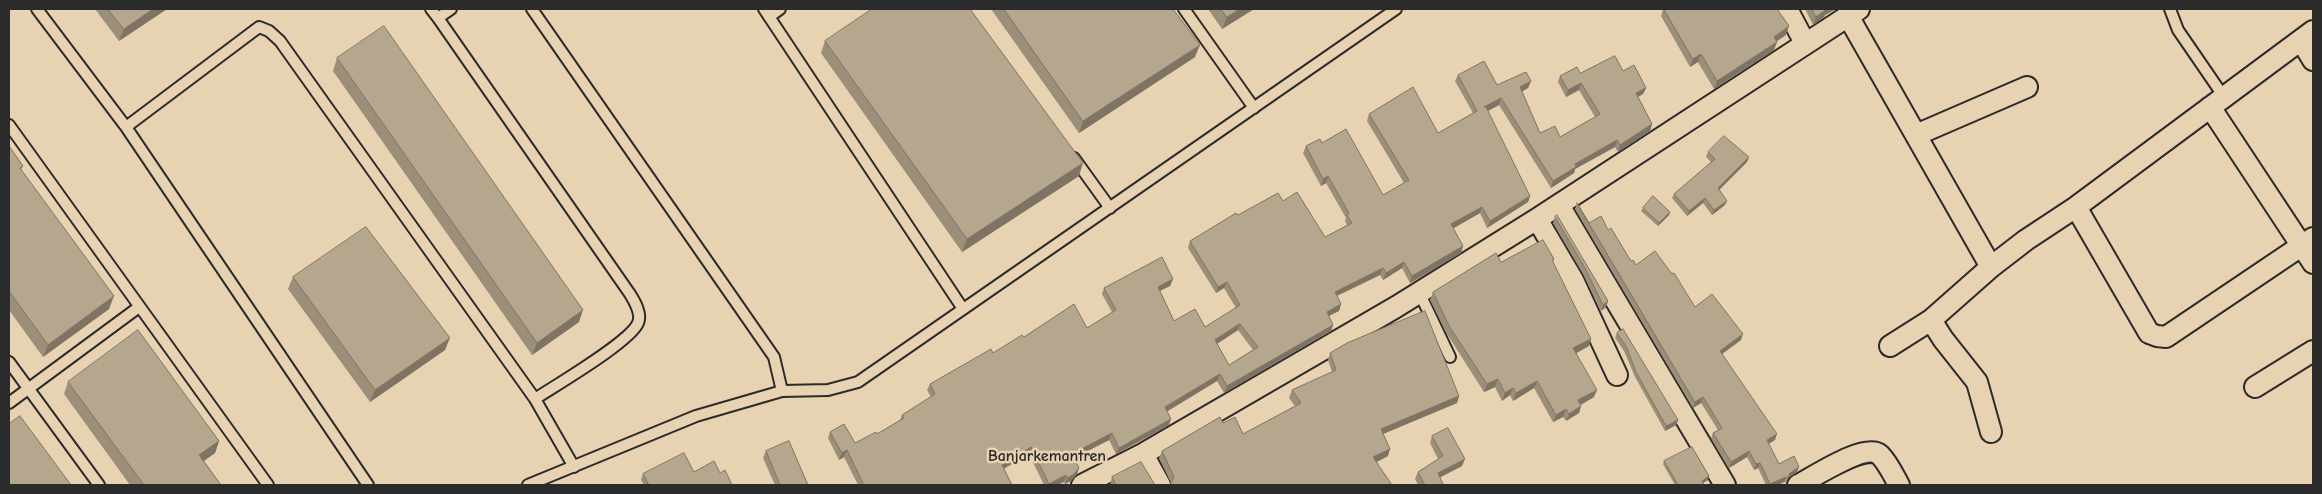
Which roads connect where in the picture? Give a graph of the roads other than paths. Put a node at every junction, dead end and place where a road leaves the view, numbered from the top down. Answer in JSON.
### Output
{"nodes":[{"id":1,"x":37,"y":9,"type":"edge"},
{"id":2,"x":450,"y":9,"type":"edge"},
{"id":3,"x":532,"y":9,"type":"edge"},
{"id":4,"x":780,"y":9,"type":"edge"},
{"id":5,"x":1184,"y":9,"type":"edge"},
{"id":6,"x":1395,"y":9,"type":"edge"},
{"id":7,"x":1787,"y":9,"type":"edge"},
{"id":8,"x":2170,"y":9,"type":"edge"},
{"id":9,"x":1853,"y":12,"type":"edge"},
{"id":10,"x":434,"y":13,"type":"edge"},
{"id":11,"x":766,"y":13,"type":"edge"},
{"id":12,"x":2307,"y":35,"type":"edge"},
{"id":13,"x":1805,"y":43,"type":"junction"},
{"id":14,"x":2313,"y":60,"type":"edge"},
{"id":15,"x":2027,"y":87,"type":"dead end"},
{"id":16,"x":2217,"y":102,"type":"junction"},
{"id":17,"x":1254,"y":108,"type":"junction"},
{"id":18,"x":9,"y":125,"type":"edge"},
{"id":19,"x":126,"y":128,"type":"junction"},
{"id":20,"x":1916,"y":135,"type":"junction"},
{"id":21,"x":1070,"y":152,"type":"edge"},
{"id":22,"x":1559,"y":204,"type":"junction"},
{"id":23,"x":2076,"y":207,"type":"junction"},
{"id":24,"x":1110,"y":208,"type":"junction"},
{"id":25,"x":1537,"y":219,"type":"junction"},
{"id":26,"x":2308,"y":242,"type":"edge"},
{"id":27,"x":2313,"y":263,"type":"edge"},
{"id":28,"x":1991,"y":267,"type":"junction"},
{"id":29,"x":1419,"y":292,"type":"junction"},
{"id":30,"x":139,"y":307,"type":"junction"},
{"id":31,"x":963,"y":309,"type":"junction"},
{"id":32,"x":1931,"y":320,"type":"junction"},
{"id":33,"x":1890,"y":346,"type":"dead end"},
{"id":34,"x":2313,"y":351,"type":"edge"},
{"id":35,"x":1450,"y":358,"type":"dead end"},
{"id":36,"x":9,"y":362,"type":"edge"},
{"id":37,"x":1617,"y":375,"type":"dead end"},
{"id":38,"x":2255,"y":387,"type":"dead end"},
{"id":39,"x":28,"y":389,"type":"junction"},
{"id":40,"x":782,"y":391,"type":"junction"},
{"id":41,"x":535,"y":399,"type":"junction"},
{"id":42,"x":9,"y":403,"type":"edge"},
{"id":43,"x":1991,"y":432,"type":"dead end"},
{"id":44,"x":1143,"y":454,"type":"junction"},
{"id":45,"x":574,"y":466,"type":"junction"},
{"id":46,"x":99,"y":485,"type":"edge"},
{"id":47,"x":268,"y":485,"type":"edge"},
{"id":48,"x":368,"y":485,"type":"edge"},
{"id":49,"x":528,"y":485,"type":"edge"},
{"id":50,"x":1082,"y":485,"type":"edge"},
{"id":51,"x":1160,"y":485,"type":"edge"},
{"id":52,"x":1725,"y":485,"type":"edge"},
{"id":53,"x":1798,"y":485,"type":"edge"},
{"id":54,"x":1900,"y":485,"type":"edge"}],
"edges":[{"from":1,"to":19,"type":"lane"},
{"from":2,"to":10,"type":"lane"},
{"from":3,"to":40,"type":"lane"},
{"from":4,"to":11,"type":"lane"},
{"from":5,"to":17,"type":"lane"},
{"from":6,"to":17,"type":"lane"},
{"from":7,"to":13,"type":"street"},
{"from":8,"to":16,"type":"lane"},
{"from":9,"to":13,"type":"street"},
{"from":9,"to":20,"type":"street"},
{"from":10,"to":41,"type":"lane"},
{"from":11,"to":31,"type":"lane"},
{"from":12,"to":14,"type":"street"},
{"from":12,"to":16,"type":"street"},
{"from":13,"to":22,"type":"street"},
{"from":15,"to":20,"type":"street"},
{"from":16,"to":23,"type":"street"},
{"from":16,"to":26,"type":"street"},
{"from":17,"to":24,"type":"lane"},
{"from":18,"to":30,"type":"lane"},
{"from":19,"to":41,"type":"lane"},
{"from":19,"to":48,"type":"lane"},
{"from":20,"to":28,"type":"street"},
{"from":21,"to":24,"type":"lane"},
{"from":22,"to":25,"type":"street"},
{"from":22,"to":52,"type":"street"},
{"from":23,"to":26,"type":"street"},
{"from":23,"to":28,"type":"street"},
{"from":24,"to":31,"type":"lane"},
{"from":25,"to":29,"type":"street"},
{"from":25,"to":37,"type":"street"},
{"from":26,"to":27,"type":"street"},
{"from":28,"to":32,"type":"street"},
{"from":29,"to":35,"type":"lane"},
{"from":29,"to":44,"type":"street"},
{"from":30,"to":39,"type":"lane"},
{"from":30,"to":47,"type":"lane"},
{"from":31,"to":40,"type":"lane"},
{"from":32,"to":33,"type":"street"},
{"from":32,"to":43,"type":"street"},
{"from":34,"to":38,"type":"street"},
{"from":36,"to":39,"type":"lane"},
{"from":39,"to":42,"type":"lane"},
{"from":39,"to":46,"type":"lane"},
{"from":40,"to":45,"type":"lane"},
{"from":41,"to":45,"type":"lane"},
{"from":44,"to":50,"type":"street"},
{"from":44,"to":51,"type":"street"},
{"from":45,"to":49,"type":"lane"},
{"from":53,"to":54,"type":"street"}]}
